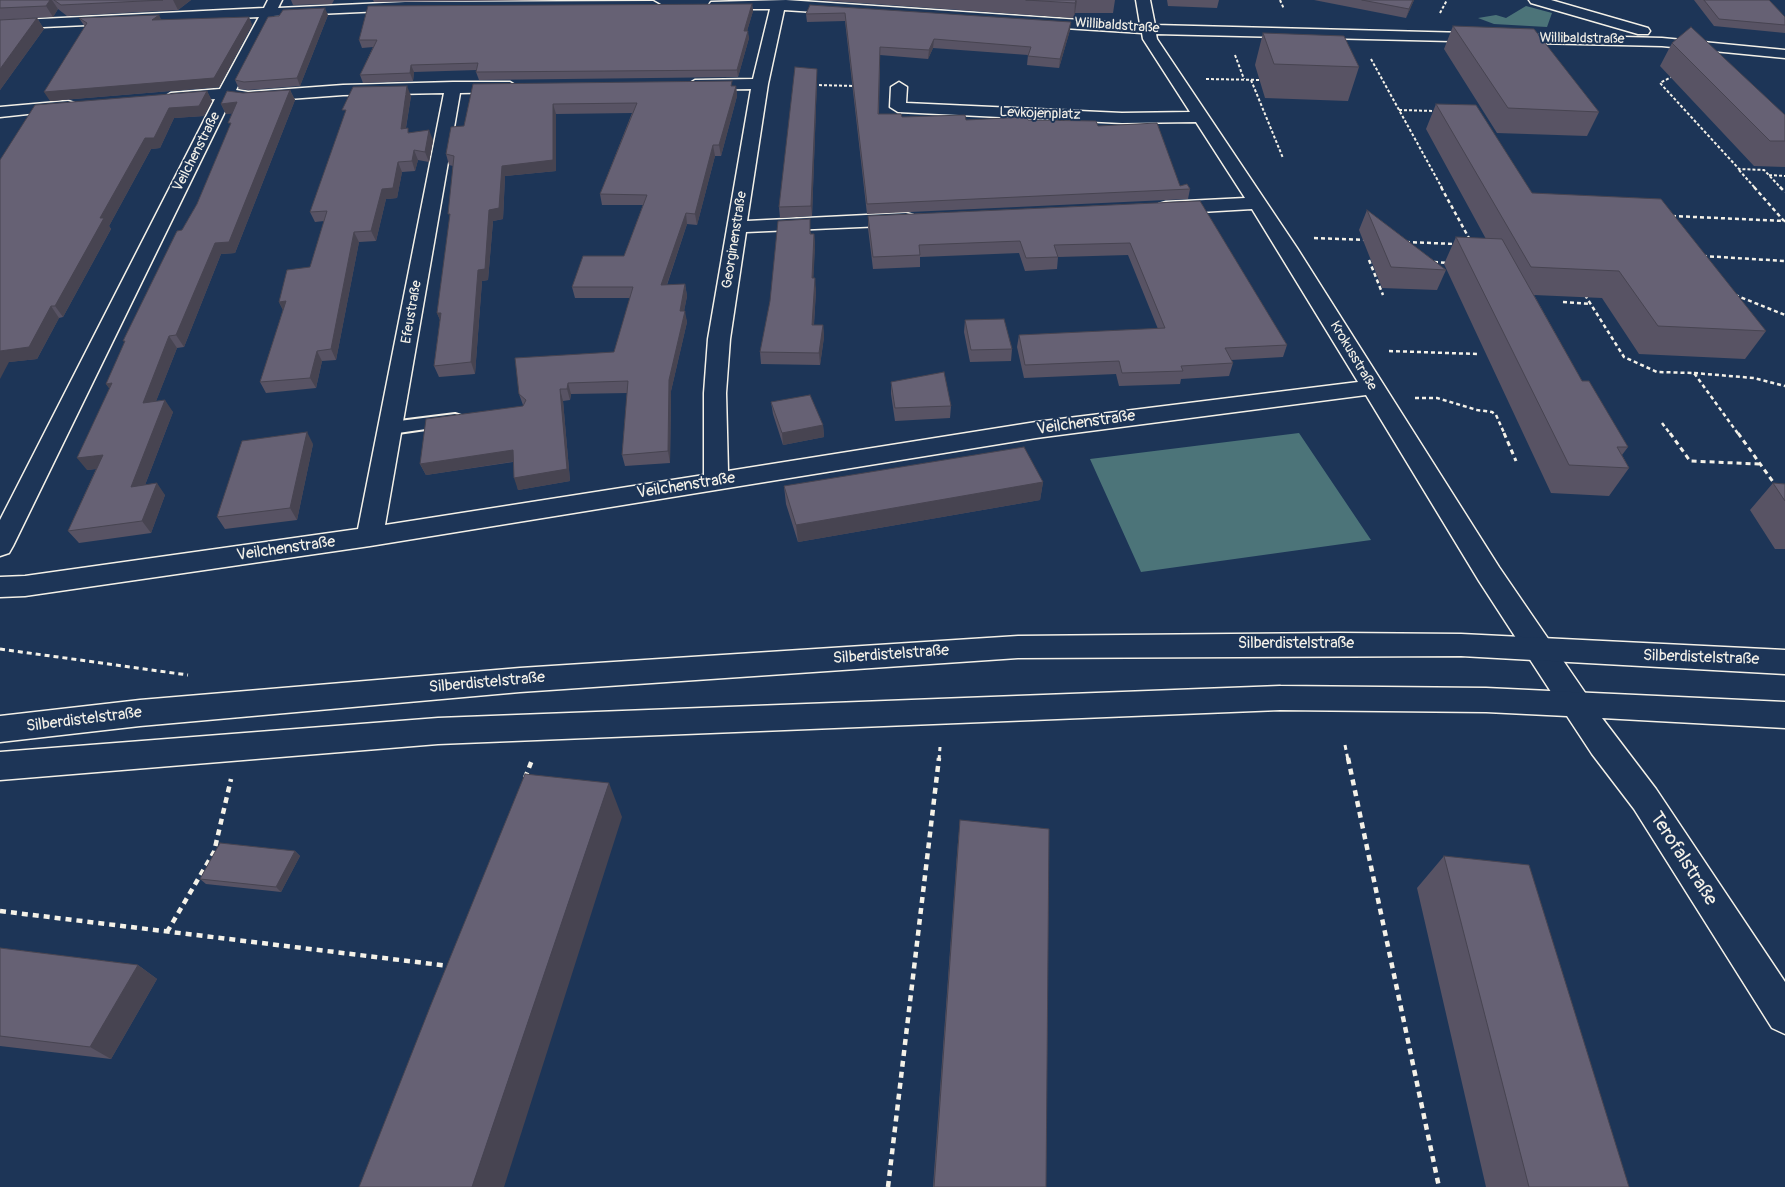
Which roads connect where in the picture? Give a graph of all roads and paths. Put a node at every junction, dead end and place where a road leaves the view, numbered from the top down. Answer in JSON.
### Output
{"nodes":[{"id":1,"x":1143,"y":0,"type":"edge"},
{"id":2,"x":1536,"y":0,"type":"edge"},
{"id":3,"x":778,"y":2,"type":"edge"},
{"id":4,"x":1560,"y":3,"type":"edge"},
{"id":5,"x":664,"y":5,"type":"edge"},
{"id":6,"x":702,"y":5,"type":"edge"},
{"id":7,"x":145,"y":6,"type":"dead end"},
{"id":8,"x":272,"y":6,"type":"edge"},
{"id":9,"x":131,"y":18,"type":"junction"},
{"id":10,"x":0,"y":24,"type":"edge"},
{"id":11,"x":1147,"y":29,"type":"junction"},
{"id":12,"x":1356,"y":34,"type":"junction"},
{"id":13,"x":1662,"y":42,"type":"junction"},
{"id":14,"x":1785,"y":54,"type":"edge"},
{"id":15,"x":1176,"y":78,"type":"junction"},
{"id":16,"x":1250,"y":80,"type":"junction"},
{"id":17,"x":1265,"y":80,"type":"dead end"},
{"id":18,"x":760,"y":84,"type":"junction"},
{"id":19,"x":681,"y":85,"type":"edge"},
{"id":20,"x":523,"y":86,"type":"edge"},
{"id":21,"x":453,"y":87,"type":"junction"},
{"id":22,"x":899,"y":87,"type":"joint"},
{"id":23,"x":226,"y":93,"type":"junction"},
{"id":24,"x":159,"y":99,"type":"edge"},
{"id":25,"x":82,"y":105,"type":"edge"},
{"id":26,"x":1398,"y":110,"type":"junction"},
{"id":27,"x":1444,"y":112,"type":"edge"},
{"id":28,"x":7,"y":116,"type":"edge"},
{"id":29,"x":1201,"y":117,"type":"junction"},
{"id":30,"x":1284,"y":158,"type":"dead end"},
{"id":31,"x":1739,"y":169,"type":"junction"},
{"id":32,"x":1769,"y":176,"type":"junction"},
{"id":33,"x":1785,"y":176,"type":"edge"},
{"id":34,"x":1785,"y":192,"type":"edge"},
{"id":35,"x":1257,"y":204,"type":"junction"},
{"id":36,"x":1147,"y":208,"type":"edge"},
{"id":37,"x":1668,"y":215,"type":"edge"},
{"id":38,"x":922,"y":219,"type":"edge"},
{"id":39,"x":1785,"y":221,"type":"edge"},
{"id":40,"x":737,"y":227,"type":"junction"},
{"id":41,"x":1279,"y":237,"type":"junction"},
{"id":42,"x":1368,"y":240,"type":"edge"},
{"id":43,"x":1463,"y":244,"type":"edge"},
{"id":44,"x":1472,"y":245,"type":"edge"},
{"id":45,"x":1408,"y":248,"type":"edge"},
{"id":46,"x":1700,"y":256,"type":"edge"},
{"id":47,"x":1378,"y":260,"type":"edge"},
{"id":48,"x":1785,"y":261,"type":"edge"},
{"id":49,"x":1433,"y":262,"type":"edge"},
{"id":50,"x":1453,"y":263,"type":"dead end"},
{"id":51,"x":1581,"y":288,"type":"edge"},
{"id":52,"x":1728,"y":293,"type":"edge"},
{"id":53,"x":1383,"y":295,"type":"dead end"},
{"id":54,"x":1563,"y":302,"type":"edge"},
{"id":55,"x":1591,"y":304,"type":"junction"},
{"id":56,"x":1785,"y":315,"type":"edge"},
{"id":57,"x":1389,"y":351,"type":"dead end"},
{"id":58,"x":1476,"y":354,"type":"dead end"},
{"id":59,"x":1694,"y":373,"type":"junction"},
{"id":60,"x":1785,"y":386,"type":"edge"},
{"id":61,"x":1376,"y":392,"type":"junction"},
{"id":62,"x":469,"y":418,"type":"edge"},
{"id":63,"x":1662,"y":423,"type":"dead end"},
{"id":64,"x":390,"y":428,"type":"junction"},
{"id":65,"x":1516,"y":461,"type":"dead end"},
{"id":66,"x":1760,"y":464,"type":"junction"},
{"id":67,"x":716,"y":482,"type":"junction"},
{"id":68,"x":1781,"y":494,"type":"edge"},
{"id":69,"x":370,"y":537,"type":"junction"},
{"id":70,"x":0,"y":546,"type":"edge"},
{"id":71,"x":0,"y":587,"type":"edge"},
{"id":72,"x":0,"y":649,"type":"edge"},
{"id":73,"x":1538,"y":650,"type":"junction"},
{"id":74,"x":1785,"y":662,"type":"edge"},
{"id":75,"x":196,"y":676,"type":"dead end"},
{"id":76,"x":1577,"y":706,"type":"junction"},
{"id":77,"x":1785,"y":715,"type":"edge"},
{"id":78,"x":543,"y":726,"type":"junction"},
{"id":79,"x":0,"y":729,"type":"edge"},
{"id":80,"x":245,"y":745,"type":"junction"},
{"id":81,"x":1345,"y":745,"type":"dead end"},
{"id":82,"x":940,"y":747,"type":"dead end"},
{"id":83,"x":0,"y":766,"type":"edge"},
{"id":84,"x":522,"y":786,"type":"edge"},
{"id":85,"x":0,"y":911,"type":"edge"},
{"id":86,"x":168,"y":932,"type":"junction"},
{"id":87,"x":453,"y":957,"type":"edge"},
{"id":88,"x":450,"y":966,"type":"junction"},
{"id":89,"x":446,"y":976,"type":"edge"},
{"id":90,"x":1785,"y":1015,"type":"edge"},
{"id":91,"x":888,"y":1187,"type":"edge"},
{"id":92,"x":1439,"y":1187,"type":"edge"}],
"edges":[{"from":1,"to":11,"type":"street","name":"Krokusstraße"},
{"from":2,"to":4,"type":"street"},
{"from":3,"to":6,"type":"street","name":"Willibaldstraße"},
{"from":3,"to":11,"type":"street","name":"Willibaldstraße"},
{"from":3,"to":18,"type":"street","name":"Georginenstraße"},
{"from":4,"to":13,"type":"street"},
{"from":5,"to":8,"type":"street"},
{"from":7,"to":9,"type":"street"},
{"from":8,"to":9,"type":"street"},
{"from":8,"to":23,"type":"street","name":"Veilchenstraße"},
{"from":9,"to":10,"type":"street"},
{"from":11,"to":12,"type":"street","name":"Willibaldstraße"},
{"from":11,"to":15,"type":"street","name":"Krokusstraße"},
{"from":12,"to":13,"type":"street","name":"Willibaldstraße"},
{"from":12,"to":26,"type":"path"},
{"from":13,"to":14,"type":"street","name":"Willibaldstraße"},
{"from":13,"to":31,"type":"path"},
{"from":15,"to":16,"type":"path"},
{"from":15,"to":29,"type":"street","name":"Krokusstraße"},
{"from":16,"to":17,"type":"path"},
{"from":16,"to":30,"type":"path"},
{"from":18,"to":19,"type":"street"},
{"from":18,"to":22,"type":"path"},
{"from":18,"to":40,"type":"street","name":"Georginenstraße"},
{"from":20,"to":21,"type":"street"},
{"from":21,"to":23,"type":"street"},
{"from":21,"to":64,"type":"street","name":"Efeustraße"},
{"from":22,"to":29,"type":"street","name":"Levkojenplatz"},
{"from":23,"to":24,"type":"street"},
{"from":23,"to":70,"type":"street","name":"Veilchenstraße"},
{"from":25,"to":28,"type":"street"},
{"from":26,"to":27,"type":"path"},
{"from":26,"to":44,"type":"path"},
{"from":29,"to":35,"type":"street","name":"Krokusstraße"},
{"from":31,"to":32,"type":"path"},
{"from":31,"to":39,"type":"path"},
{"from":32,"to":33,"type":"path"},
{"from":32,"to":34,"type":"path"},
{"from":35,"to":36,"type":"street"},
{"from":35,"to":41,"type":"street","name":"Krokusstraße"},
{"from":37,"to":39,"type":"path"},
{"from":38,"to":40,"type":"street"},
{"from":40,"to":67,"type":"street","name":"Georginenstraße"},
{"from":41,"to":42,"type":"path"},
{"from":41,"to":61,"type":"street","name":"Krokusstraße"},
{"from":43,"to":45,"type":"path"},
{"from":46,"to":48,"type":"path"},
{"from":47,"to":53,"type":"path"},
{"from":49,"to":50,"type":"path"},
{"from":51,"to":55,"type":"path"},
{"from":52,"to":56,"type":"path"},
{"from":54,"to":55,"type":"path"},
{"from":55,"to":59,"type":"path"},
{"from":57,"to":58,"type":"path"},
{"from":59,"to":60,"type":"path"},
{"from":59,"to":66,"type":"path"},
{"from":61,"to":65,"type":"path"},
{"from":61,"to":67,"type":"street","name":"Veilchenstraße"},
{"from":61,"to":73,"type":"street","name":"Krokusstraße"},
{"from":62,"to":64,"type":"lane"},
{"from":63,"to":66,"type":"path"},
{"from":64,"to":69,"type":"street","name":"Efeustraße"},
{"from":66,"to":68,"type":"path"},
{"from":67,"to":69,"type":"street","name":"Veilchenstraße"},
{"from":69,"to":71,"type":"street","name":"Veilchenstraße"},
{"from":72,"to":75,"type":"path"},
{"from":73,"to":74,"type":"street","name":"Silberdistelstraße"},
{"from":73,"to":76,"type":"street","name":"Krokusstraße"},
{"from":73,"to":79,"type":"street","name":"Silberdistelstraße"},
{"from":76,"to":77,"type":"street"},
{"from":76,"to":78,"type":"street"},
{"from":76,"to":90,"type":"street","name":"Terofalstraße"},
{"from":78,"to":80,"type":"street"},
{"from":78,"to":84,"type":"path"},
{"from":80,"to":83,"type":"street"},
{"from":80,"to":86,"type":"path"},
{"from":81,"to":92,"type":"path"},
{"from":82,"to":91,"type":"path"},
{"from":85,"to":86,"type":"path"},
{"from":86,"to":88,"type":"path"},
{"from":87,"to":88,"type":"path"},
{"from":88,"to":89,"type":"path"}]}
